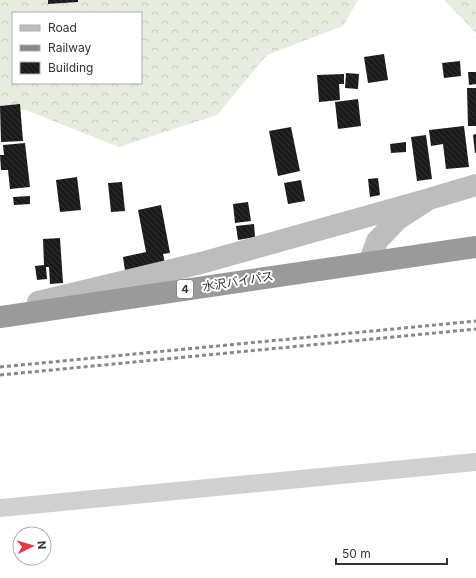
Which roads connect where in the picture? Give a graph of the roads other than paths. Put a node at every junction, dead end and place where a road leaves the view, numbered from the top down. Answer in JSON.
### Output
{"nodes":[{"id":1,"x":476,"y":185,"type":"edge"},
{"id":2,"x":429,"y":199,"type":"junction"},
{"id":3,"x":476,"y":247,"type":"edge"},
{"id":4,"x":370,"y":262,"type":"junction"},
{"id":5,"x":0,"y":310,"type":"edge"},
{"id":6,"x":0,"y":317,"type":"edge"},
{"id":7,"x":476,"y":462,"type":"edge"},
{"id":8,"x":0,"y":508,"type":"edge"}],
"edges":[{"from":1,"to":2,"type":"main road"},
{"from":2,"to":4,"type":"main road"},
{"from":2,"to":5,"type":"main road"},
{"from":3,"to":4,"type":"highway","name":"水沢バイパス","number":"4"},
{"from":4,"to":6,"type":"highway","name":"水沢バイパス","number":"4"},
{"from":7,"to":8,"type":"street"}]}
